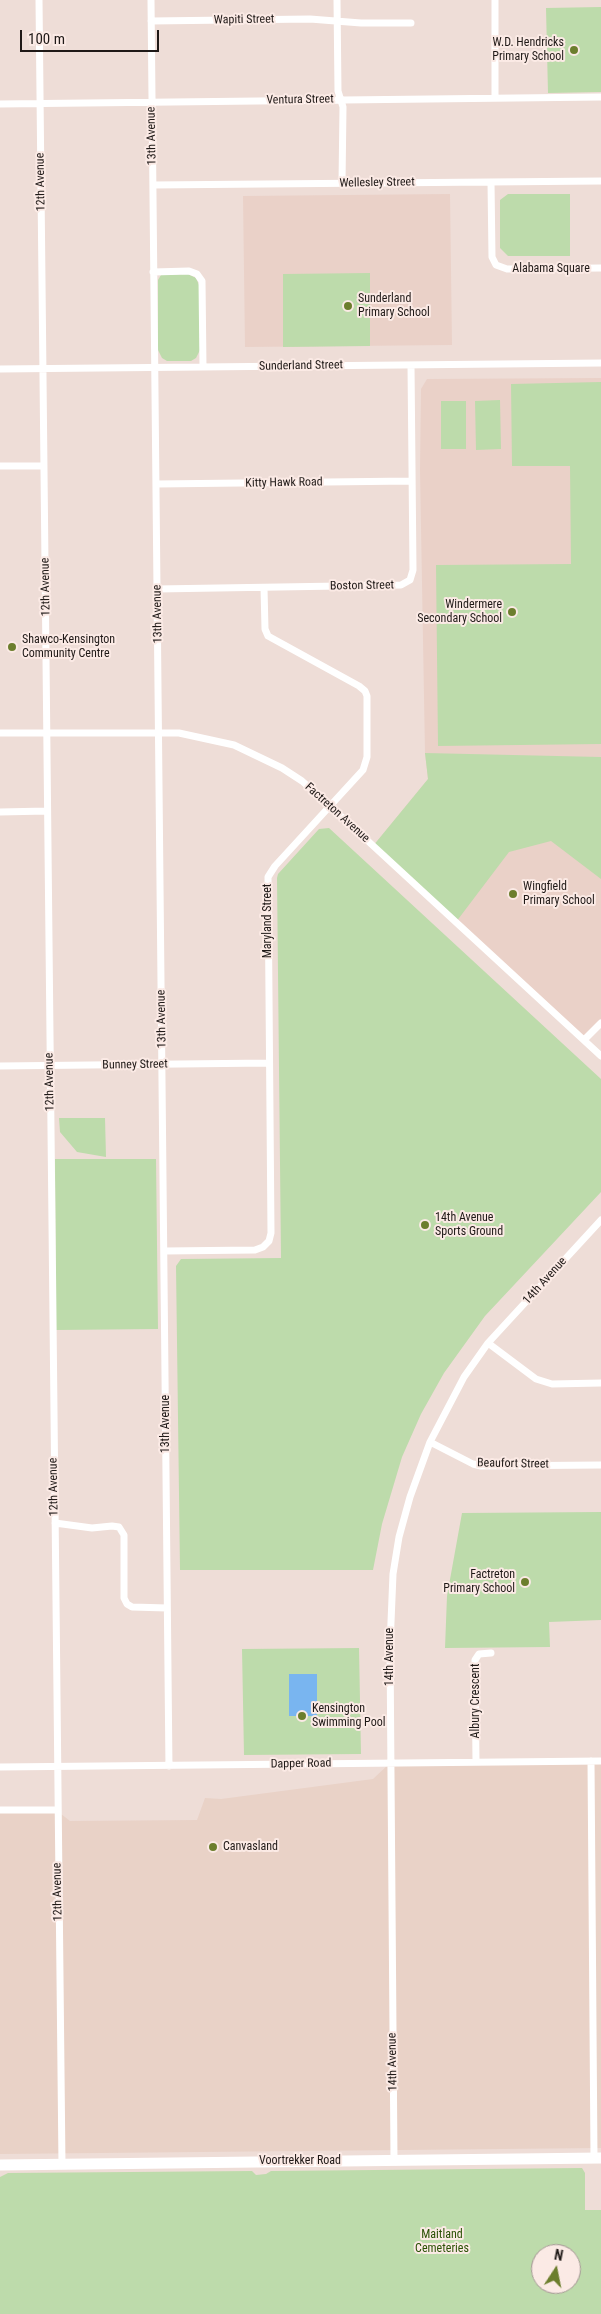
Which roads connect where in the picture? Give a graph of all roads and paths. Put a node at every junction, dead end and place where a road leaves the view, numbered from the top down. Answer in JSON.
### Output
{"nodes":[{"id":1,"x":39,"y":0,"type":"edge"},
{"id":2,"x":151,"y":0,"type":"edge"},
{"id":3,"x":337,"y":0,"type":"edge"},
{"id":4,"x":495,"y":0,"type":"edge"},
{"id":5,"x":151,"y":21,"type":"junction"},
{"id":6,"x":337,"y":21,"type":"junction"},
{"id":7,"x":411,"y":23,"type":"dead end"},
{"id":8,"x":601,"y":97,"type":"edge"},
{"id":9,"x":495,"y":98,"type":"junction"},
{"id":10,"x":341,"y":100,"type":"junction"},
{"id":11,"x":152,"y":102,"type":"junction"},
{"id":12,"x":40,"y":103,"type":"junction"},
{"id":13,"x":0,"y":104,"type":"edge"},
{"id":14,"x":601,"y":181,"type":"edge"},
{"id":15,"x":491,"y":182,"type":"junction"},
{"id":16,"x":342,"y":183,"type":"junction"},
{"id":17,"x":153,"y":185,"type":"junction"},
{"id":18,"x":601,"y":268,"type":"edge"},
{"id":19,"x":153,"y":272,"type":"junction"},
{"id":20,"x":601,"y":363,"type":"edge"},
{"id":21,"x":411,"y":365,"type":"junction"},
{"id":22,"x":154,"y":367,"type":"junction"},
{"id":23,"x":203,"y":367,"type":"junction"},
{"id":24,"x":43,"y":368,"type":"junction"},
{"id":25,"x":0,"y":369,"type":"edge"},
{"id":26,"x":0,"y":466,"type":"edge"},
{"id":27,"x":44,"y":466,"type":"junction"},
{"id":28,"x":411,"y":481,"type":"junction"},
{"id":29,"x":156,"y":484,"type":"junction"},
{"id":30,"x":264,"y":588,"type":"junction"},
{"id":31,"x":157,"y":589,"type":"junction"},
{"id":32,"x":0,"y":733,"type":"edge"},
{"id":33,"x":48,"y":733,"type":"junction"},
{"id":34,"x":159,"y":733,"type":"junction"},
{"id":35,"x":330,"y":806,"type":"junction"},
{"id":36,"x":47,"y":811,"type":"junction"},
{"id":37,"x":0,"y":812,"type":"edge"},
{"id":38,"x":601,"y":1023,"type":"edge"},
{"id":39,"x":584,"y":1040,"type":"junction"},
{"id":40,"x":601,"y":1056,"type":"edge"},
{"id":41,"x":269,"y":1063,"type":"junction"},
{"id":42,"x":162,"y":1064,"type":"junction"},
{"id":43,"x":0,"y":1066,"type":"edge"},
{"id":44,"x":50,"y":1066,"type":"junction"},
{"id":45,"x":601,"y":1220,"type":"edge"},
{"id":46,"x":165,"y":1251,"type":"junction"},
{"id":47,"x":488,"y":1344,"type":"junction"},
{"id":48,"x":601,"y":1382,"type":"edge"},
{"id":49,"x":430,"y":1442,"type":"junction"},
{"id":50,"x":601,"y":1465,"type":"edge"},
{"id":51,"x":55,"y":1523,"type":"junction"},
{"id":52,"x":167,"y":1608,"type":"junction"},
{"id":53,"x":492,"y":1653,"type":"dead end"},
{"id":54,"x":591,"y":1761,"type":"junction"},
{"id":55,"x":601,"y":1761,"type":"edge"},
{"id":56,"x":476,"y":1762,"type":"junction"},
{"id":57,"x":390,"y":1763,"type":"junction"},
{"id":58,"x":169,"y":1766,"type":"junction"},
{"id":59,"x":56,"y":1767,"type":"junction"},
{"id":60,"x":0,"y":1768,"type":"edge"},
{"id":61,"x":0,"y":1810,"type":"edge"},
{"id":62,"x":56,"y":1810,"type":"junction"},
{"id":63,"x":597,"y":2158,"type":"edge"},
{"id":64,"x":394,"y":2160,"type":"junction"},
{"id":65,"x":62,"y":2164,"type":"junction"},
{"id":66,"x":0,"y":2165,"type":"edge"}],
"edges":[{"from":1,"to":12,"type":"street","name":"12th Avenue"},
{"from":2,"to":5,"type":"street","name":"13th Avenue"},
{"from":3,"to":6,"type":"street"},
{"from":4,"to":9,"type":"street"},
{"from":5,"to":6,"type":"street","name":"Wapiti Street"},
{"from":5,"to":11,"type":"street","name":"13th Avenue"},
{"from":6,"to":7,"type":"street","name":"Wapiti Street"},
{"from":6,"to":10,"type":"street"},
{"from":8,"to":9,"type":"street","name":"Ventura Street"},
{"from":9,"to":10,"type":"street","name":"Ventura Street"},
{"from":10,"to":11,"type":"street","name":"Ventura Street"},
{"from":10,"to":16,"type":"street"},
{"from":11,"to":12,"type":"street","name":"Ventura Street"},
{"from":11,"to":17,"type":"street","name":"13th Avenue"},
{"from":12,"to":13,"type":"street","name":"Ventura Street"},
{"from":12,"to":24,"type":"street","name":"12th Avenue"},
{"from":14,"to":15,"type":"street","name":"Wellesley Street"},
{"from":15,"to":16,"type":"street","name":"Wellesley Street"},
{"from":15,"to":18,"type":"street","name":"Alabama Square"},
{"from":16,"to":17,"type":"street","name":"Wellesley Street"},
{"from":17,"to":19,"type":"street","name":"13th Avenue"},
{"from":19,"to":22,"type":"street","name":"13th Avenue"},
{"from":19,"to":23,"type":"street"},
{"from":20,"to":21,"type":"street","name":"Sunderland Street"},
{"from":21,"to":23,"type":"street","name":"Sunderland Street"},
{"from":21,"to":28,"type":"street","name":"Boston Street"},
{"from":22,"to":23,"type":"street","name":"Sunderland Street"},
{"from":22,"to":24,"type":"street","name":"Sunderland Street"},
{"from":22,"to":29,"type":"street","name":"13th Avenue"},
{"from":24,"to":25,"type":"street","name":"Sunderland Street"},
{"from":24,"to":27,"type":"street","name":"12th Avenue"},
{"from":26,"to":27,"type":"street"},
{"from":27,"to":33,"type":"street","name":"12th Avenue"},
{"from":28,"to":29,"type":"street","name":"Kitty Hawk Road"},
{"from":28,"to":30,"type":"street","name":"Boston Street"},
{"from":29,"to":31,"type":"street","name":"13th Avenue"},
{"from":30,"to":31,"type":"street","name":"Boston Street"},
{"from":30,"to":35,"type":"street","name":"Maryland Street"},
{"from":31,"to":34,"type":"street","name":"13th Avenue"},
{"from":32,"to":33,"type":"street","name":"Factreton Avenue"},
{"from":33,"to":34,"type":"street","name":"Factreton Avenue"},
{"from":33,"to":36,"type":"street","name":"12th Avenue"},
{"from":34,"to":35,"type":"street","name":"Factreton Avenue"},
{"from":34,"to":42,"type":"street","name":"13th Avenue"},
{"from":35,"to":39,"type":"street","name":"Factreton Avenue"},
{"from":35,"to":41,"type":"street","name":"Maryland Street"},
{"from":36,"to":37,"type":"street"},
{"from":36,"to":44,"type":"street","name":"12th Avenue"},
{"from":38,"to":39,"type":"street"},
{"from":39,"to":40,"type":"street","name":"Factreton Avenue"},
{"from":41,"to":42,"type":"street","name":"Bunney Street"},
{"from":41,"to":46,"type":"street","name":"Maryland Street"},
{"from":42,"to":44,"type":"street","name":"Bunney Street"},
{"from":42,"to":46,"type":"street","name":"13th Avenue"},
{"from":43,"to":44,"type":"street","name":"Bunney Street"},
{"from":44,"to":51,"type":"street","name":"12th Avenue"},
{"from":45,"to":47,"type":"street","name":"14th Avenue"},
{"from":46,"to":52,"type":"street","name":"13th Avenue"},
{"from":47,"to":48,"type":"street"},
{"from":47,"to":49,"type":"street","name":"14th Avenue"},
{"from":49,"to":50,"type":"street","name":"Beaufort Street"},
{"from":49,"to":57,"type":"street","name":"14th Avenue"},
{"from":51,"to":52,"type":"street"},
{"from":51,"to":59,"type":"street","name":"12th Avenue"},
{"from":52,"to":58,"type":"street","name":"13th Avenue"},
{"from":53,"to":56,"type":"street","name":"Albury Crescent"},
{"from":54,"to":55,"type":"street","name":"Dapper Road"},
{"from":54,"to":56,"type":"street","name":"Dapper Road"},
{"from":54,"to":63,"type":"street"},
{"from":56,"to":57,"type":"street","name":"Dapper Road"},
{"from":57,"to":58,"type":"street","name":"Dapper Road"},
{"from":57,"to":64,"type":"street","name":"14th Avenue"},
{"from":58,"to":59,"type":"street","name":"Dapper Road"},
{"from":59,"to":60,"type":"street","name":"Dapper Road"},
{"from":59,"to":62,"type":"street","name":"12th Avenue"},
{"from":61,"to":62,"type":"street"},
{"from":62,"to":65,"type":"street","name":"12th Avenue"},
{"from":63,"to":64,"type":"main road","name":"Voortrekker Road"},
{"from":64,"to":65,"type":"main road","name":"Voortrekker Road"},
{"from":65,"to":66,"type":"main road","name":"Voortrekker Road"}]}
